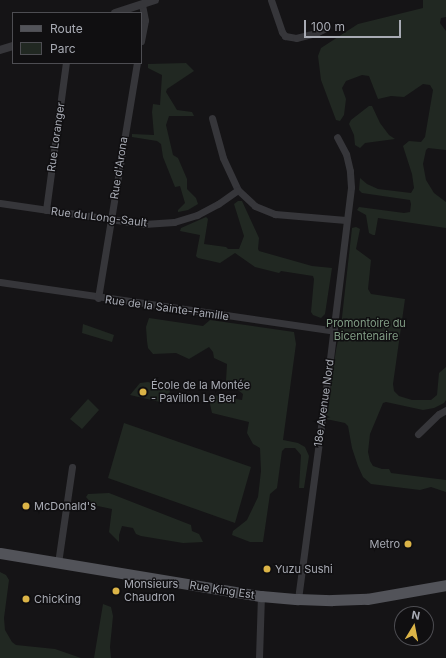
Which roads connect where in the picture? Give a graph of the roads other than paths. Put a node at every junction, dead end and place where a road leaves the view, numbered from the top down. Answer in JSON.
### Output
{"nodes":[{"id":1,"x":155,"y":0,"type":"edge"},
{"id":2,"x":271,"y":0,"type":"edge"},
{"id":3,"x":142,"y":4,"type":"junction"},
{"id":4,"x":118,"y":12,"type":"edge"},
{"id":5,"x":328,"y":27,"type":"dead end"},
{"id":6,"x":142,"y":36,"type":"edge"},
{"id":7,"x":12,"y":46,"type":"edge"},
{"id":8,"x":0,"y":50,"type":"edge"},
{"id":9,"x":66,"y":64,"type":"edge"},
{"id":10,"x":137,"y":64,"type":"edge"},
{"id":11,"x":212,"y":118,"type":"dead end"},
{"id":12,"x":337,"y":137,"type":"dead end"},
{"id":13,"x":238,"y":190,"type":"junction"},
{"id":14,"x":0,"y":203,"type":"edge"},
{"id":15,"x":46,"y":210,"type":"junction"},
{"id":16,"x":111,"y":220,"type":"junction"},
{"id":17,"x":346,"y":220,"type":"junction"},
{"id":18,"x":0,"y":282,"type":"edge"},
{"id":19,"x":98,"y":298,"type":"junction"},
{"id":20,"x":334,"y":331,"type":"junction"},
{"id":21,"x":446,"y":410,"type":"edge"},
{"id":22,"x":418,"y":434,"type":"dead end"},
{"id":23,"x":72,"y":467,"type":"dead end"},
{"id":24,"x":0,"y":553,"type":"edge"},
{"id":25,"x":58,"y":563,"type":"junction"},
{"id":26,"x":446,"y":585,"type":"edge"},
{"id":27,"x":261,"y":596,"type":"junction"},
{"id":28,"x":298,"y":599,"type":"junction"},
{"id":29,"x":259,"y":658,"type":"edge"}],
"edges":[{"from":1,"to":3,"type":"street"},
{"from":2,"to":5,"type":"street"},
{"from":3,"to":4,"type":"street"},
{"from":3,"to":6,"type":"street"},
{"from":7,"to":8,"type":"street"},
{"from":9,"to":15,"type":"street","name":"Rue Loranger"},
{"from":10,"to":16,"type":"street","name":"Rue d'Arona"},
{"from":11,"to":13,"type":"street"},
{"from":12,"to":17,"type":"street","name":"18e Avenue Nord"},
{"from":13,"to":16,"type":"street","name":"Rue du Long-Sault"},
{"from":13,"to":17,"type":"street"},
{"from":14,"to":15,"type":"street","name":"Rue du Long-Sault"},
{"from":15,"to":16,"type":"street","name":"Rue du Long-Sault"},
{"from":16,"to":19,"type":"street","name":"Rue d'Arona"},
{"from":17,"to":20,"type":"street","name":"18e Avenue Nord"},
{"from":18,"to":19,"type":"street","name":"Rue de la Sainte-Famille"},
{"from":19,"to":20,"type":"street","name":"Rue de la Sainte-Famille"},
{"from":20,"to":28,"type":"street","name":"18e Avenue Nord"},
{"from":21,"to":22,"type":"street"},
{"from":23,"to":25,"type":"street"},
{"from":24,"to":25,"type":"main road","name":"Rue King Est"},
{"from":25,"to":27,"type":"main road","name":"Rue King Est"},
{"from":26,"to":28,"type":"main road","name":"Rue King Est"},
{"from":27,"to":28,"type":"main road","name":"Rue King Est"},
{"from":27,"to":29,"type":"street"}]}
